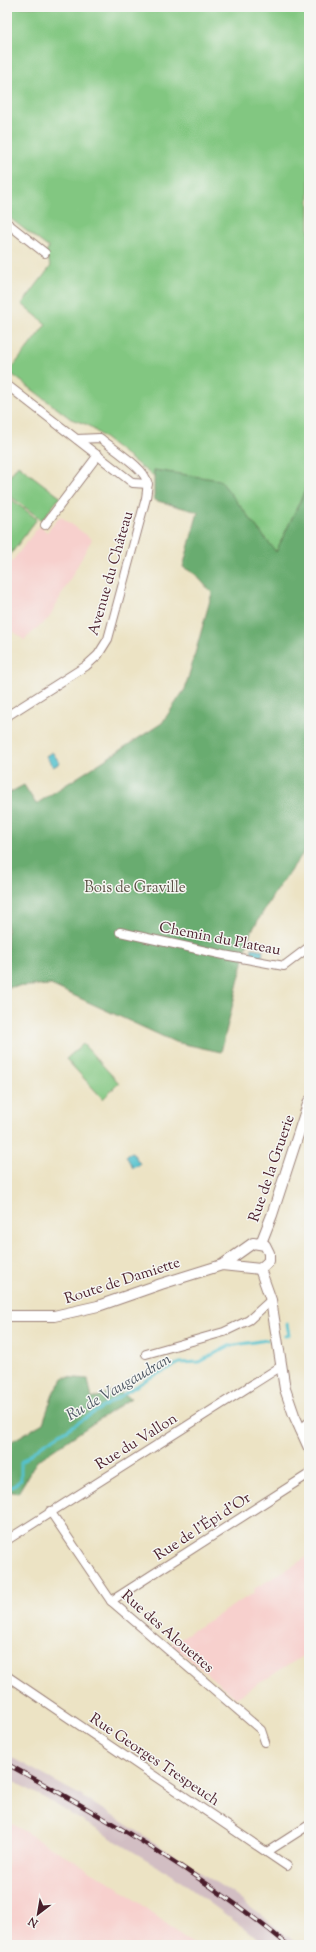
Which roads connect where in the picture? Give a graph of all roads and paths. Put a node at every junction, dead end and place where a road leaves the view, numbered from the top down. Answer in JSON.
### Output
{"nodes":[{"id":1,"x":7,"y":223,"type":"edge"},
{"id":2,"x":45,"y":253,"type":"dead end"},
{"id":3,"x":7,"y":385,"type":"edge"},
{"id":4,"x":77,"y":439,"type":"junction"},
{"id":5,"x":98,"y":455,"type":"junction"},
{"id":6,"x":148,"y":484,"type":"junction"},
{"id":7,"x":45,"y":525,"type":"dead end"},
{"id":8,"x":7,"y":716,"type":"edge"},
{"id":9,"x":120,"y":932,"type":"dead end"},
{"id":10,"x":309,"y":947,"type":"edge"},
{"id":11,"x":309,"y":1101,"type":"edge"},
{"id":12,"x":261,"y":1243,"type":"junction"},
{"id":13,"x":246,"y":1247,"type":"junction"},
{"id":14,"x":222,"y":1265,"type":"junction"},
{"id":15,"x":255,"y":1269,"type":"junction"},
{"id":16,"x":271,"y":1300,"type":"junction"},
{"id":17,"x":7,"y":1316,"type":"edge"},
{"id":18,"x":146,"y":1354,"type":"dead end"},
{"id":19,"x":280,"y":1367,"type":"junction"},
{"id":20,"x":309,"y":1422,"type":"edge"},
{"id":21,"x":300,"y":1430,"type":"junction"},
{"id":22,"x":309,"y":1448,"type":"edge"},
{"id":23,"x":309,"y":1474,"type":"edge"},
{"id":24,"x":50,"y":1511,"type":"junction"},
{"id":25,"x":7,"y":1540,"type":"edge"},
{"id":26,"x":111,"y":1601,"type":"junction"},
{"id":27,"x":7,"y":1676,"type":"edge"},
{"id":28,"x":265,"y":1742,"type":"dead end"},
{"id":29,"x":309,"y":1825,"type":"edge"},
{"id":30,"x":267,"y":1852,"type":"junction"},
{"id":31,"x":287,"y":1866,"type":"dead end"}],
"edges":[{"from":1,"to":2,"type":"street"},
{"from":3,"to":4,"type":"street"},
{"from":4,"to":5,"type":"street"},
{"from":4,"to":6,"type":"street"},
{"from":5,"to":6,"type":"street"},
{"from":5,"to":7,"type":"street"},
{"from":6,"to":8,"type":"street","name":"Avenue du Château"},
{"from":9,"to":10,"type":"street","name":"Chemin du Plateau"},
{"from":11,"to":12,"type":"street","name":"Rue de la Gruerie"},
{"from":12,"to":13,"type":"street"},
{"from":12,"to":15,"type":"street"},
{"from":13,"to":14,"type":"street","name":"Route de Damiette"},
{"from":13,"to":15,"type":"street"},
{"from":14,"to":15,"type":"street","name":"Route de Damiette"},
{"from":14,"to":17,"type":"street","name":"Route de Damiette"},
{"from":15,"to":16,"type":"street"},
{"from":16,"to":18,"type":"street"},
{"from":16,"to":19,"type":"street"},
{"from":19,"to":21,"type":"street"},
{"from":19,"to":24,"type":"street","name":"Rue du Vallon"},
{"from":20,"to":21,"type":"street"},
{"from":21,"to":22,"type":"street"},
{"from":23,"to":26,"type":"street","name":"Rue de l'Épi d'Or"},
{"from":24,"to":25,"type":"street","name":"Rue du Vallon"},
{"from":24,"to":26,"type":"street","name":"Rue des Alouettes"},
{"from":26,"to":28,"type":"street","name":"Rue des Alouettes"},
{"from":27,"to":30,"type":"street","name":"Rue Georges Trespeuch"},
{"from":29,"to":30,"type":"street"},
{"from":30,"to":31,"type":"street","name":"Rue Georges Trespeuch"}]}
